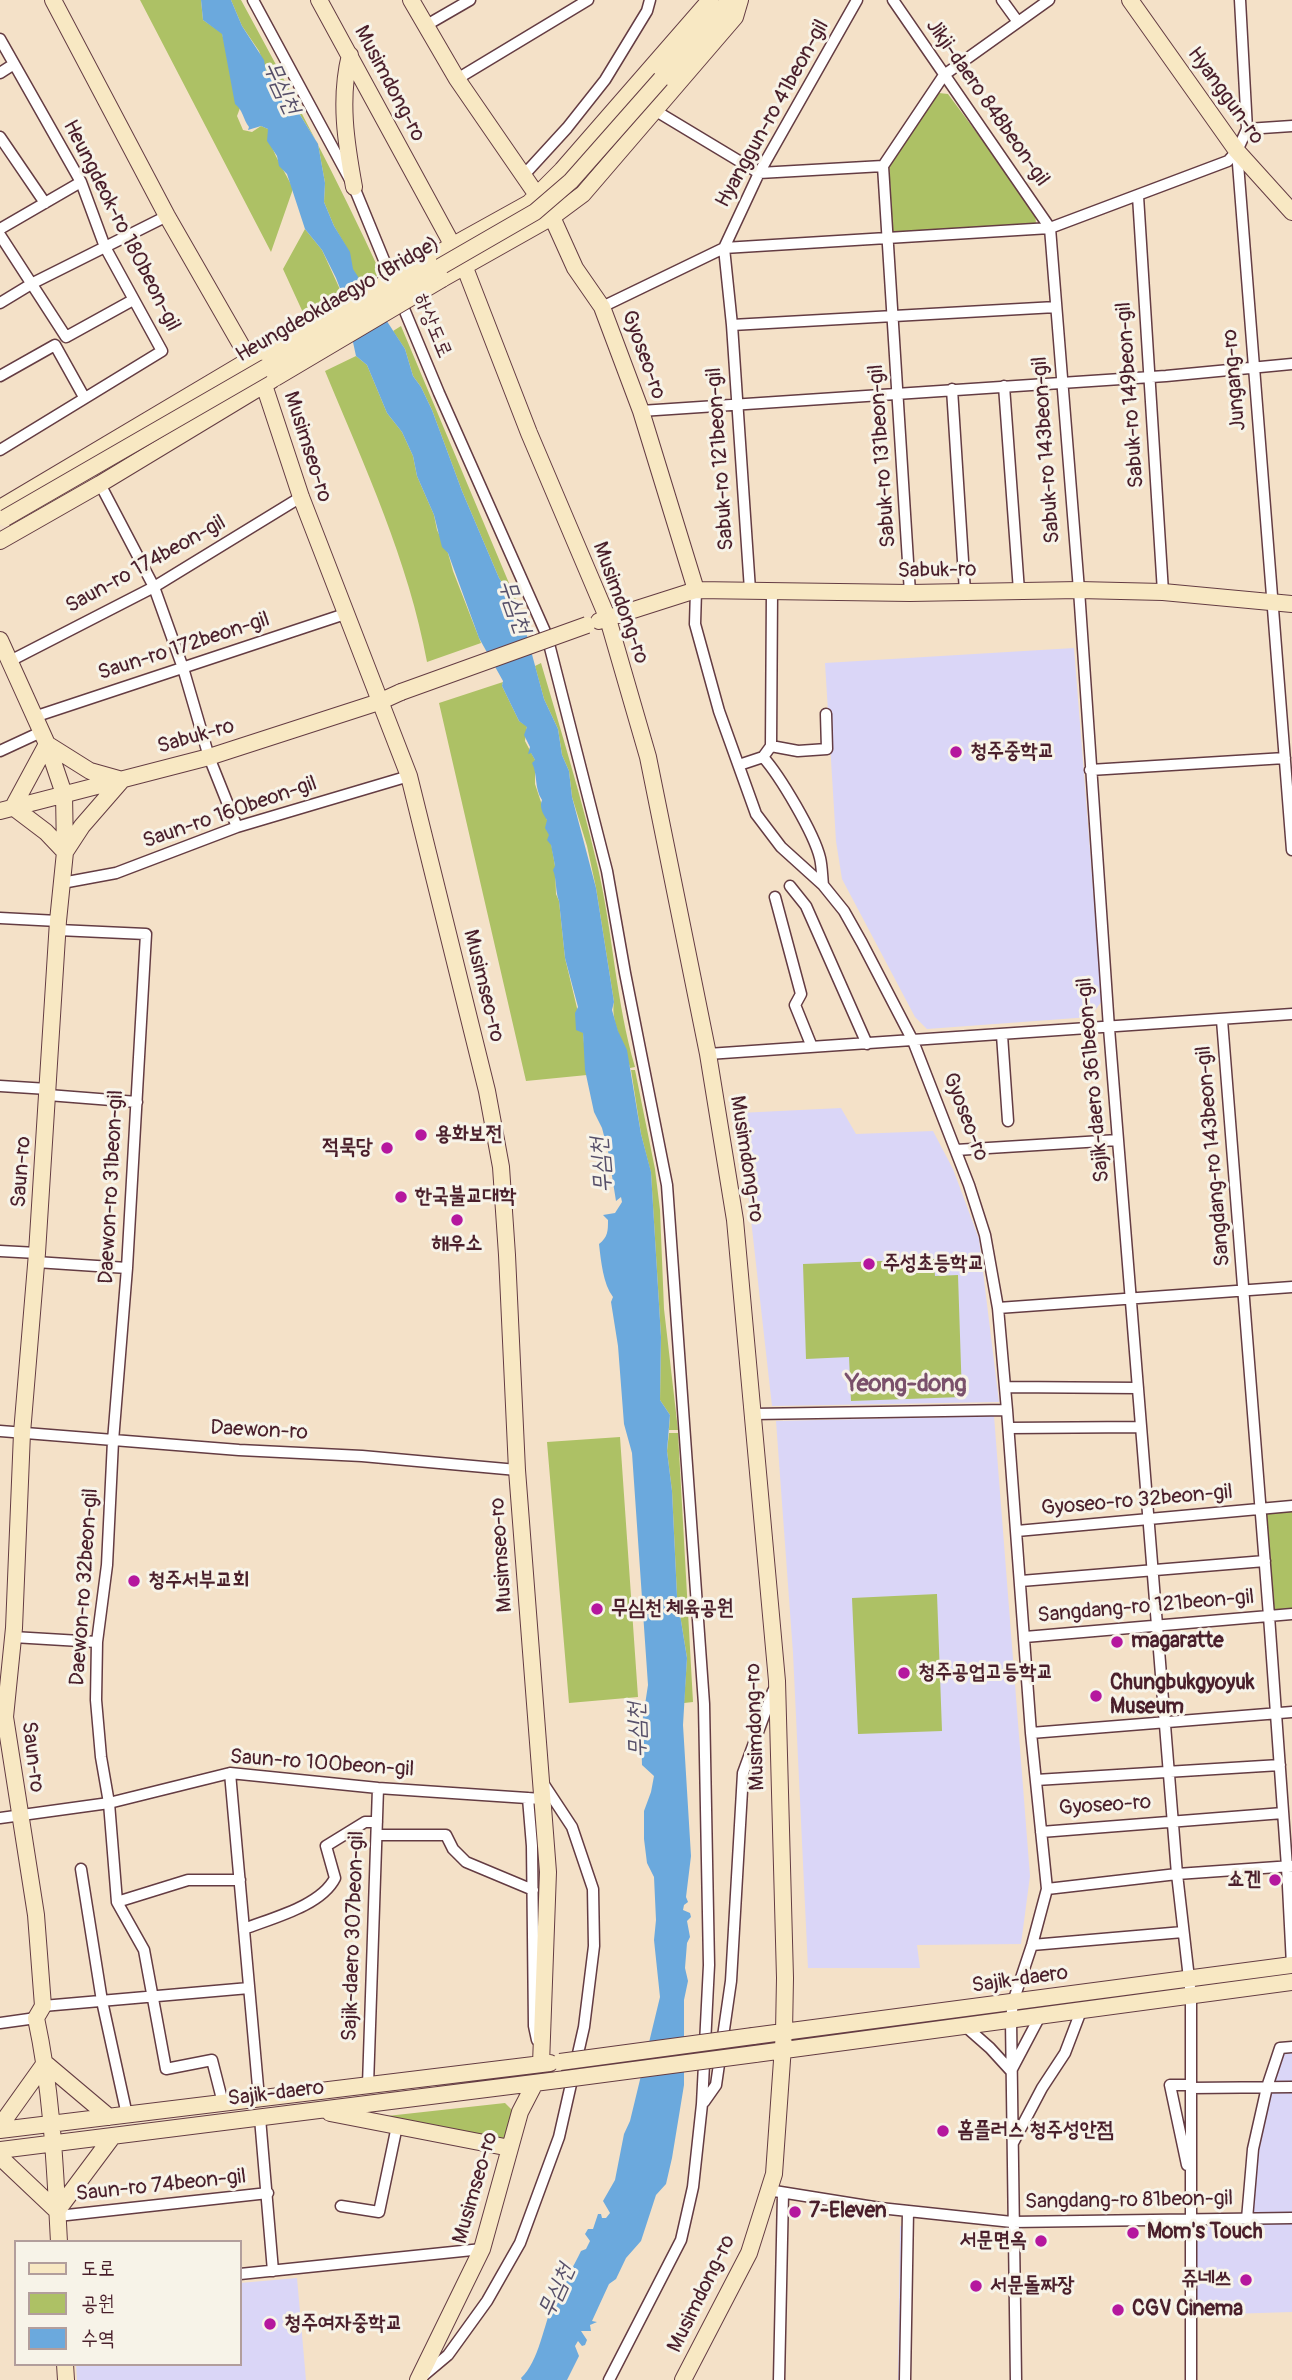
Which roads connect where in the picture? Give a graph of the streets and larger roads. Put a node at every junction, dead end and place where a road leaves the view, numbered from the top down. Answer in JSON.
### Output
{"nodes":[{"id":1,"x":53,"y":0,"type":"edge"},
{"id":2,"x":253,"y":0,"type":"edge"},
{"id":3,"x":319,"y":0,"type":"edge"},
{"id":4,"x":411,"y":0,"type":"edge"},
{"id":5,"x":470,"y":0,"type":"edge"},
{"id":6,"x":588,"y":0,"type":"edge"},
{"id":7,"x":650,"y":0,"type":"edge"},
{"id":8,"x":710,"y":0,"type":"edge"},
{"id":9,"x":729,"y":0,"type":"edge"},
{"id":10,"x":740,"y":0,"type":"edge"},
{"id":11,"x":857,"y":0,"type":"edge"},
{"id":12,"x":893,"y":0,"type":"edge"},
{"id":13,"x":1002,"y":0,"type":"edge"},
{"id":14,"x":1049,"y":0,"type":"edge"},
{"id":15,"x":1130,"y":0,"type":"edge"},
{"id":16,"x":1240,"y":0,"type":"edge"},
{"id":17,"x":569,"y":5,"type":"edge"},
{"id":18,"x":1018,"y":22,"type":"junction"},
{"id":19,"x":425,"y":26,"type":"junction"},
{"id":20,"x":0,"y":39,"type":"edge"},
{"id":21,"x":350,"y":55,"type":"junction"},
{"id":22,"x":14,"y":64,"type":"junction"},
{"id":23,"x":0,"y":73,"type":"edge"},
{"id":24,"x":944,"y":75,"type":"junction"},
{"id":25,"x":457,"y":79,"type":"junction"},
{"id":26,"x":656,"y":111,"type":"junction"},
{"id":27,"x":1292,"y":126,"type":"edge"},
{"id":28,"x":1247,"y":129,"type":"junction"},
{"id":29,"x":0,"y":137,"type":"edge"},
{"id":30,"x":1237,"y":151,"type":"junction"},
{"id":31,"x":883,"y":166,"type":"junction"},
{"id":32,"x":759,"y":173,"type":"junction"},
{"id":33,"x":523,"y":176,"type":"junction"},
{"id":34,"x":81,"y":182,"type":"junction"},
{"id":35,"x":354,"y":187,"type":"junction"},
{"id":36,"x":537,"y":195,"type":"junction"},
{"id":37,"x":1138,"y":196,"type":"junction"},
{"id":38,"x":46,"y":203,"type":"junction"},
{"id":39,"x":1292,"y":212,"type":"edge"},
{"id":40,"x":166,"y":216,"type":"junction"},
{"id":41,"x":552,"y":217,"type":"junction"},
{"id":42,"x":1050,"y":228,"type":"junction"},
{"id":43,"x":0,"y":229,"type":"edge"},
{"id":44,"x":0,"y":235,"type":"edge"},
{"id":45,"x":888,"y":238,"type":"junction"},
{"id":46,"x":452,"y":244,"type":"junction"},
{"id":47,"x":105,"y":247,"type":"junction"},
{"id":48,"x":724,"y":248,"type":"junction"},
{"id":49,"x":466,"y":268,"type":"junction"},
{"id":50,"x":33,"y":284,"type":"junction"},
{"id":51,"x":133,"y":300,"type":"junction"},
{"id":52,"x":0,"y":303,"type":"edge"},
{"id":53,"x":602,"y":307,"type":"junction"},
{"id":54,"x":1056,"y":307,"type":"junction"},
{"id":55,"x":892,"y":317,"type":"junction"},
{"id":56,"x":732,"y":325,"type":"junction"},
{"id":57,"x":248,"y":360,"type":"junction"},
{"id":58,"x":1292,"y":364,"type":"edge"},
{"id":59,"x":1253,"y":369,"type":"junction"},
{"id":60,"x":0,"y":376,"type":"edge"},
{"id":61,"x":1149,"y":377,"type":"junction"},
{"id":62,"x":270,"y":381,"type":"junction"},
{"id":63,"x":1061,"y":381,"type":"junction"},
{"id":64,"x":1004,"y":386,"type":"junction"},
{"id":65,"x":952,"y":389,"type":"junction"},
{"id":66,"x":898,"y":393,"type":"junction"},
{"id":67,"x":84,"y":397,"type":"junction"},
{"id":68,"x":736,"y":404,"type":"junction"},
{"id":69,"x":642,"y":411,"type":"junction"},
{"id":70,"x":0,"y":450,"type":"edge"},
{"id":71,"x":100,"y":484,"type":"junction"},
{"id":72,"x":301,"y":497,"type":"junction"},
{"id":73,"x":2,"y":516,"type":"edge"},
{"id":74,"x":0,"y":541,"type":"edge"},
{"id":75,"x":154,"y":587,"type":"junction"},
{"id":76,"x":696,"y":590,"type":"junction"},
{"id":77,"x":750,"y":590,"type":"junction"},
{"id":78,"x":772,"y":590,"type":"junction"},
{"id":79,"x":1079,"y":590,"type":"junction"},
{"id":80,"x":1019,"y":591,"type":"junction"},
{"id":81,"x":965,"y":592,"type":"junction"},
{"id":82,"x":1163,"y":592,"type":"junction"},
{"id":83,"x":910,"y":593,"type":"junction"},
{"id":84,"x":1273,"y":601,"type":"junction"},
{"id":85,"x":1292,"y":604,"type":"edge"},
{"id":86,"x":345,"y":614,"type":"junction"},
{"id":87,"x":608,"y":619,"type":"junction"},
{"id":88,"x":0,"y":640,"type":"edge"},
{"id":89,"x":8,"y":662,"type":"junction"},
{"id":90,"x":183,"y":668,"type":"junction"},
{"id":91,"x":379,"y":702,"type":"junction"},
{"id":92,"x":826,"y":714,"type":"dead end"},
{"id":93,"x":34,"y":717,"type":"junction"},
{"id":94,"x":44,"y":738,"type":"junction"},
{"id":95,"x":771,"y":746,"type":"junction"},
{"id":96,"x":0,"y":751,"type":"edge"},
{"id":97,"x":209,"y":757,"type":"junction"},
{"id":98,"x":763,"y":757,"type":"junction"},
{"id":99,"x":1284,"y":758,"type":"junction"},
{"id":100,"x":739,"y":765,"type":"junction"},
{"id":101,"x":1090,"y":770,"type":"junction"},
{"id":102,"x":409,"y":776,"type":"junction"},
{"id":103,"x":122,"y":780,"type":"junction"},
{"id":104,"x":64,"y":794,"type":"junction"},
{"id":105,"x":6,"y":809,"type":"edge"},
{"id":106,"x":1291,"y":812,"type":"edge"},
{"id":107,"x":236,"y":827,"type":"junction"},
{"id":108,"x":1292,"y":850,"type":"edge"},
{"id":109,"x":65,"y":852,"type":"junction"},
{"id":110,"x":62,"y":883,"type":"junction"},
{"id":111,"x":823,"y":885,"type":"junction"},
{"id":112,"x":790,"y":886,"type":"dead end"},
{"id":113,"x":775,"y":897,"type":"dead end"},
{"id":114,"x":0,"y":918,"type":"edge"},
{"id":115,"x":58,"y":926,"type":"junction"},
{"id":116,"x":1292,"y":1014,"type":"edge"},
{"id":117,"x":1222,"y":1020,"type":"junction"},
{"id":118,"x":1109,"y":1028,"type":"junction"},
{"id":119,"x":1002,"y":1035,"type":"junction"},
{"id":120,"x":913,"y":1041,"type":"junction"},
{"id":121,"x":867,"y":1044,"type":"junction"},
{"id":122,"x":812,"y":1047,"type":"junction"},
{"id":123,"x":708,"y":1054,"type":"junction"},
{"id":124,"x":0,"y":1086,"type":"edge"},
{"id":125,"x":48,"y":1092,"type":"junction"},
{"id":126,"x":137,"y":1102,"type":"junction"},
{"id":127,"x":1008,"y":1121,"type":"dead end"},
{"id":128,"x":1118,"y":1140,"type":"junction"},
{"id":129,"x":956,"y":1150,"type":"junction"},
{"id":130,"x":0,"y":1251,"type":"edge"},
{"id":131,"x":37,"y":1257,"type":"junction"},
{"id":132,"x":127,"y":1268,"type":"junction"},
{"id":133,"x":1292,"y":1287,"type":"edge"},
{"id":134,"x":1245,"y":1290,"type":"junction"},
{"id":135,"x":1132,"y":1298,"type":"junction"},
{"id":136,"x":998,"y":1308,"type":"junction"},
{"id":137,"x":1005,"y":1387,"type":"junction"},
{"id":138,"x":1138,"y":1388,"type":"junction"},
{"id":139,"x":1007,"y":1410,"type":"junction"},
{"id":140,"x":753,"y":1414,"type":"junction"},
{"id":141,"x":1141,"y":1427,"type":"junction"},
{"id":142,"x":1009,"y":1428,"type":"junction"},
{"id":143,"x":0,"y":1431,"type":"edge"},
{"id":144,"x":22,"y":1433,"type":"junction"},
{"id":145,"x":114,"y":1441,"type":"junction"},
{"id":146,"x":517,"y":1469,"type":"junction"},
{"id":147,"x":1292,"y":1506,"type":"edge"},
{"id":148,"x":1261,"y":1508,"type":"junction"},
{"id":149,"x":1148,"y":1520,"type":"junction"},
{"id":150,"x":1017,"y":1531,"type":"junction"},
{"id":151,"x":1265,"y":1561,"type":"junction"},
{"id":152,"x":1153,"y":1570,"type":"junction"},
{"id":153,"x":1021,"y":1581,"type":"junction"},
{"id":154,"x":1292,"y":1614,"type":"edge"},
{"id":155,"x":1269,"y":1616,"type":"junction"},
{"id":156,"x":1158,"y":1625,"type":"junction"},
{"id":157,"x":9,"y":1631,"type":"edge"},
{"id":158,"x":1025,"y":1637,"type":"junction"},
{"id":159,"x":97,"y":1642,"type":"junction"},
{"id":160,"x":777,"y":1681,"type":"junction"},
{"id":161,"x":1292,"y":1712,"type":"edge"},
{"id":162,"x":1276,"y":1713,"type":"junction"},
{"id":163,"x":1165,"y":1723,"type":"junction"},
{"id":164,"x":1031,"y":1733,"type":"junction"},
{"id":165,"x":1280,"y":1765,"type":"junction"},
{"id":166,"x":1169,"y":1771,"type":"junction"},
{"id":167,"x":230,"y":1773,"type":"junction"},
{"id":168,"x":541,"y":1779,"type":"junction"},
{"id":169,"x":1036,"y":1780,"type":"junction"},
{"id":170,"x":378,"y":1788,"type":"junction"},
{"id":171,"x":535,"y":1798,"type":"junction"},
{"id":172,"x":109,"y":1803,"type":"junction"},
{"id":173,"x":1283,"y":1813,"type":"junction"},
{"id":174,"x":19,"y":1816,"type":"junction"},
{"id":175,"x":0,"y":1818,"type":"edge"},
{"id":176,"x":377,"y":1822,"type":"junction"},
{"id":177,"x":1173,"y":1822,"type":"junction"},
{"id":178,"x":1041,"y":1832,"type":"junction"},
{"id":179,"x":377,"y":1835,"type":"junction"},
{"id":180,"x":1290,"y":1867,"type":"edge"},
{"id":181,"x":81,"y":1869,"type":"dead end"},
{"id":182,"x":1177,"y":1874,"type":"junction"},
{"id":183,"x":240,"y":1880,"type":"junction"},
{"id":184,"x":1046,"y":1889,"type":"junction"},
{"id":185,"x":533,"y":1890,"type":"junction"},
{"id":186,"x":117,"y":1902,"type":"junction"},
{"id":187,"x":244,"y":1929,"type":"junction"},
{"id":188,"x":1183,"y":1932,"type":"junction"},
{"id":189,"x":1032,"y":1945,"type":"junction"},
{"id":190,"x":1292,"y":1965,"type":"edge"},
{"id":191,"x":1188,"y":1979,"type":"junction"},
{"id":192,"x":1292,"y":1982,"type":"edge"},
{"id":193,"x":250,"y":1988,"type":"junction"},
{"id":194,"x":151,"y":1996,"type":"junction"},
{"id":195,"x":1191,"y":1996,"type":"junction"},
{"id":196,"x":102,"y":2001,"type":"junction"},
{"id":197,"x":1013,"y":2002,"type":"junction"},
{"id":198,"x":1081,"y":2011,"type":"junction"},
{"id":199,"x":39,"y":2012,"type":"junction"},
{"id":200,"x":1040,"y":2016,"type":"junction"},
{"id":201,"x":1010,"y":2020,"type":"junction"},
{"id":202,"x":0,"y":2023,"type":"edge"},
{"id":203,"x":965,"y":2026,"type":"junction"},
{"id":204,"x":784,"y":2032,"type":"junction"},
{"id":205,"x":1292,"y":2047,"type":"edge"},
{"id":206,"x":783,"y":2050,"type":"junction"},
{"id":207,"x":212,"y":2060,"type":"joint"},
{"id":208,"x":46,"y":2063,"type":"junction"},
{"id":209,"x":541,"y":2064,"type":"junction"},
{"id":210,"x":1010,"y":2071,"type":"junction"},
{"id":211,"x":536,"y":2083,"type":"junction"},
{"id":212,"x":368,"y":2085,"type":"junction"},
{"id":213,"x":1191,"y":2086,"type":"junction"},
{"id":214,"x":1267,"y":2087,"type":"junction"},
{"id":215,"x":1292,"y":2087,"type":"edge"},
{"id":216,"x":259,"y":2098,"type":"junction"},
{"id":217,"x":223,"y":2103,"type":"junction"},
{"id":218,"x":702,"y":2104,"type":"junction"},
{"id":219,"x":317,"y":2110,"type":"junction"},
{"id":220,"x":127,"y":2115,"type":"junction"},
{"id":221,"x":110,"y":2117,"type":"junction"},
{"id":222,"x":260,"y":2118,"type":"junction"},
{"id":223,"x":51,"y":2124,"type":"junction"},
{"id":224,"x":397,"y":2126,"type":"junction"},
{"id":225,"x":0,"y":2128,"type":"edge"},
{"id":226,"x":113,"y":2136,"type":"junction"},
{"id":227,"x":53,"y":2143,"type":"junction"},
{"id":228,"x":1012,"y":2146,"type":"junction"},
{"id":229,"x":510,"y":2148,"type":"junction"},
{"id":230,"x":0,"y":2150,"type":"edge"},
{"id":231,"x":0,"y":2157,"type":"edge"},
{"id":232,"x":1192,"y":2189,"type":"junction"},
{"id":233,"x":776,"y":2192,"type":"junction"},
{"id":234,"x":268,"y":2193,"type":"junction"},
{"id":235,"x":341,"y":2206,"type":"dead end"},
{"id":236,"x":908,"y":2211,"type":"junction"},
{"id":237,"x":57,"y":2214,"type":"junction"},
{"id":238,"x":1292,"y":2218,"type":"edge"},
{"id":239,"x":1247,"y":2220,"type":"junction"},
{"id":240,"x":1192,"y":2221,"type":"junction"},
{"id":241,"x":1012,"y":2222,"type":"junction"},
{"id":242,"x":59,"y":2240,"type":"edge"},
{"id":243,"x":482,"y":2249,"type":"junction"},
{"id":244,"x":273,"y":2270,"type":"junction"},
{"id":245,"x":242,"y":2274,"type":"edge"},
{"id":246,"x":418,"y":2380,"type":"edge"},
{"id":247,"x":609,"y":2380,"type":"edge"},
{"id":248,"x":683,"y":2380,"type":"edge"},
{"id":249,"x":779,"y":2380,"type":"edge"},
{"id":250,"x":905,"y":2380,"type":"edge"},
{"id":251,"x":1016,"y":2380,"type":"edge"},
{"id":252,"x":1191,"y":2380,"type":"edge"}],
"edges":[{"from":1,"to":40,"type":"street","name":"Musimseo-ro"},
{"from":2,"to":35,"type":"street","name":"하상도로"},
{"from":3,"to":21,"type":"street","name":"Musimdong-ro"},
{"from":4,"to":19,"type":"street","name":"Gyoseo-ro"},
{"from":5,"to":19,"type":"street"},
{"from":6,"to":17,"type":"street"},
{"from":7,"to":33,"type":"street"},
{"from":8,"to":36,"type":"street"},
{"from":9,"to":73,"type":"street","name":"Heungdeokdaegyo (Bridge)","bridge":true},
{"from":10,"to":26,"type":"street"},
{"from":11,"to":32,"type":"street","name":"Hyanggun-ro 41beon-gil"},
{"from":12,"to":24,"type":"street","name":"Jikji-daero 848beon-gil"},
{"from":13,"to":18,"type":"street"},
{"from":14,"to":18,"type":"street"},
{"from":15,"to":30,"type":"street","name":"Hyanggun-ro"},
{"from":16,"to":28,"type":"street","name":"Jungang-ro"},
{"from":17,"to":25,"type":"street"},
{"from":18,"to":24,"type":"street"},
{"from":19,"to":25,"type":"street","name":"Gyoseo-ro"},
{"from":20,"to":22,"type":"street","name":"Heungdeok-ro 180beon-gil"},
{"from":21,"to":35,"type":"street"},
{"from":21,"to":46,"type":"street","name":"Musimdong-ro"},
{"from":22,"to":23,"type":"street"},
{"from":22,"to":34,"type":"street","name":"Heungdeok-ro 180beon-gil"},
{"from":24,"to":31,"type":"street"},
{"from":24,"to":42,"type":"street","name":"Jikji-daero 848beon-gil"},
{"from":25,"to":33,"type":"street","name":"Gyoseo-ro"},
{"from":26,"to":32,"type":"street"},
{"from":26,"to":41,"type":"street"},
{"from":27,"to":28,"type":"street"},
{"from":28,"to":30,"type":"street","name":"Jungang-ro"},
{"from":29,"to":38,"type":"street"},
{"from":30,"to":37,"type":"street"},
{"from":30,"to":39,"type":"street","name":"Hyanggun-ro"},
{"from":30,"to":59,"type":"street","name":"Jungang-ro"},
{"from":31,"to":32,"type":"street"},
{"from":31,"to":45,"type":"street","name":"Sabuk-ro 131beon-gil"},
{"from":32,"to":48,"type":"street","name":"Hyanggun-ro 41beon-gil"},
{"from":33,"to":36,"type":"street","name":"Gyoseo-ro"},
{"from":34,"to":38,"type":"street"},
{"from":34,"to":47,"type":"street","name":"Heungdeok-ro 180beon-gil"},
{"from":35,"to":218,"type":"street","name":"하상도로"},
{"from":36,"to":41,"type":"street","name":"Gyoseo-ro"},
{"from":36,"to":46,"type":"street"},
{"from":37,"to":42,"type":"street"},
{"from":37,"to":61,"type":"street","name":"Sabuk-ro 149beon-gil"},
{"from":38,"to":43,"type":"street"},
{"from":40,"to":47,"type":"street"},
{"from":40,"to":57,"type":"street","name":"Musimseo-ro"},
{"from":41,"to":49,"type":"street"},
{"from":41,"to":53,"type":"street","name":"Gyoseo-ro"},
{"from":42,"to":45,"type":"street"},
{"from":42,"to":54,"type":"street","name":"Sabuk-ro 143beon-gil"},
{"from":44,"to":50,"type":"street"},
{"from":45,"to":48,"type":"street"},
{"from":45,"to":55,"type":"street","name":"Sabuk-ro 131beon-gil"},
{"from":46,"to":49,"type":"street","name":"Musimdong-ro"},
{"from":46,"to":57,"type":"street","bridge":true},
{"from":47,"to":50,"type":"street"},
{"from":47,"to":51,"type":"street","name":"Heungdeok-ro 180beon-gil"},
{"from":48,"to":53,"type":"street"},
{"from":48,"to":56,"type":"street","name":"Sabuk-ro 121beon-gil"},
{"from":49,"to":62,"type":"street","bridge":true},
{"from":49,"to":87,"type":"street","name":"Musimdong-ro"},
{"from":50,"to":51,"type":"street"},
{"from":50,"to":52,"type":"street"},
{"from":51,"to":67,"type":"street","name":"Heungdeok-ro 180beon-gil"},
{"from":53,"to":69,"type":"street","name":"Gyoseo-ro"},
{"from":54,"to":55,"type":"street"},
{"from":54,"to":63,"type":"street","name":"Sabuk-ro 143beon-gil"},
{"from":55,"to":56,"type":"street"},
{"from":55,"to":66,"type":"street","name":"Sabuk-ro 131beon-gil"},
{"from":56,"to":68,"type":"street","name":"Sabuk-ro 121beon-gil"},
{"from":57,"to":62,"type":"street","name":"Musimseo-ro"},
{"from":57,"to":73,"type":"street"},
{"from":58,"to":59,"type":"street"},
{"from":59,"to":61,"type":"street"},
{"from":59,"to":84,"type":"street","name":"Jungang-ro"},
{"from":60,"to":67,"type":"street"},
{"from":61,"to":63,"type":"street"},
{"from":61,"to":82,"type":"street","name":"Sabuk-ro 149beon-gil"},
{"from":62,"to":71,"type":"street"},
{"from":62,"to":72,"type":"street","name":"Musimseo-ro"},
{"from":63,"to":64,"type":"street"},
{"from":63,"to":79,"type":"street","name":"Sabuk-ro 143beon-gil"},
{"from":64,"to":65,"type":"street"},
{"from":64,"to":80,"type":"street"},
{"from":65,"to":66,"type":"street"},
{"from":65,"to":81,"type":"street"},
{"from":66,"to":68,"type":"street"},
{"from":66,"to":83,"type":"street","name":"Sabuk-ro 131beon-gil"},
{"from":67,"to":70,"type":"street"},
{"from":68,"to":69,"type":"street"},
{"from":68,"to":77,"type":"street","name":"Sabuk-ro 121beon-gil"},
{"from":69,"to":76,"type":"street","name":"Gyoseo-ro"},
{"from":71,"to":74,"type":"street"},
{"from":71,"to":75,"type":"street"},
{"from":72,"to":75,"type":"street","name":"Saun-ro 174beon-gil"},
{"from":72,"to":86,"type":"street","name":"Musimseo-ro"},
{"from":75,"to":89,"type":"street","name":"Saun-ro 174beon-gil"},
{"from":75,"to":90,"type":"street"},
{"from":76,"to":77,"type":"street","name":"Sabuk-ro"},
{"from":76,"to":87,"type":"street","name":"Sabuk-ro"},
{"from":76,"to":100,"type":"street","name":"Gyoseo-ro"},
{"from":77,"to":78,"type":"street","name":"Sabuk-ro"},
{"from":78,"to":83,"type":"street","name":"Sabuk-ro"},
{"from":78,"to":95,"type":"street"},
{"from":79,"to":80,"type":"street","name":"Sabuk-ro"},
{"from":79,"to":82,"type":"street","name":"Sabuk-ro"},
{"from":79,"to":101,"type":"street","name":"Sajik-daero 361beon-gil"},
{"from":80,"to":81,"type":"street","name":"Sabuk-ro"},
{"from":81,"to":83,"type":"street","name":"Sabuk-ro"},
{"from":82,"to":84,"type":"street","name":"Sabuk-ro"},
{"from":84,"to":85,"type":"street","name":"Sabuk-ro"},
{"from":84,"to":99,"type":"street","name":"Jungang-ro"},
{"from":86,"to":90,"type":"street","name":"Saun-ro 172beon-gil"},
{"from":86,"to":91,"type":"street","name":"Musimseo-ro"},
{"from":87,"to":91,"type":"street","name":"Sabuk-ro","bridge":true},
{"from":87,"to":123,"type":"street","name":"Musimdong-ro"},
{"from":88,"to":89,"type":"street","name":"Saun-ro"},
{"from":89,"to":93,"type":"street","name":"Saun-ro"},
{"from":90,"to":93,"type":"street","name":"Saun-ro 172beon-gil"},
{"from":90,"to":97,"type":"street"},
{"from":91,"to":97,"type":"street","name":"Sabuk-ro"},
{"from":91,"to":102,"type":"street","name":"Musimseo-ro"},
{"from":92,"to":95,"type":"street"},
{"from":93,"to":94,"type":"street","name":"Saun-ro"},
{"from":94,"to":96,"type":"street"},
{"from":94,"to":103,"type":"street"},
{"from":94,"to":104,"type":"street","name":"Saun-ro"},
{"from":94,"to":105,"type":"street"},
{"from":95,"to":98,"type":"street"},
{"from":97,"to":103,"type":"street","name":"Sabuk-ro"},
{"from":97,"to":107,"type":"street"},
{"from":98,"to":100,"type":"street"},
{"from":98,"to":111,"type":"street","name":"Gyoseo-ro"},
{"from":99,"to":101,"type":"street"},
{"from":99,"to":106,"type":"street","name":"Jungang-ro"},
{"from":100,"to":111,"type":"street","name":"Gyoseo-ro"},
{"from":101,"to":118,"type":"street","name":"Sajik-daero 361beon-gil"},
{"from":102,"to":107,"type":"street","name":"Saun-ro 160beon-gil"},
{"from":102,"to":146,"type":"street","name":"Musimseo-ro"},
{"from":103,"to":104,"type":"street","name":"Sabuk-ro"},
{"from":103,"to":109,"type":"street"},
{"from":104,"to":105,"type":"street","name":"Sabuk-ro"},
{"from":104,"to":109,"type":"street","name":"Saun-ro"},
{"from":105,"to":109,"type":"street"},
{"from":106,"to":108,"type":"street","name":"Jungang-ro"},
{"from":107,"to":110,"type":"street","name":"Saun-ro 160beon-gil"},
{"from":109,"to":110,"type":"street","name":"Saun-ro"},
{"from":110,"to":115,"type":"street","name":"Saun-ro"},
{"from":111,"to":120,"type":"street","name":"Gyoseo-ro"},
{"from":112,"to":121,"type":"street"},
{"from":113,"to":122,"type":"street"},
{"from":114,"to":115,"type":"street"},
{"from":115,"to":125,"type":"street","name":"Saun-ro"},
{"from":115,"to":126,"type":"street","name":"Daewon-ro 31beon-gil"},
{"from":116,"to":117,"type":"street"},
{"from":117,"to":118,"type":"street"},
{"from":117,"to":134,"type":"street","name":"Sangdang-ro 143beon-gil"},
{"from":118,"to":119,"type":"street"},
{"from":118,"to":128,"type":"street","name":"Sajik-daero 361beon-gil"},
{"from":119,"to":120,"type":"street"},
{"from":119,"to":127,"type":"street"},
{"from":120,"to":121,"type":"street"},
{"from":120,"to":129,"type":"street","name":"Gyoseo-ro"},
{"from":121,"to":122,"type":"street"},
{"from":122,"to":123,"type":"street"},
{"from":123,"to":140,"type":"street","name":"Musimdong-ro"},
{"from":124,"to":125,"type":"street"},
{"from":125,"to":126,"type":"street"},
{"from":125,"to":131,"type":"street","name":"Saun-ro"},
{"from":126,"to":132,"type":"street","name":"Daewon-ro 31beon-gil"},
{"from":128,"to":129,"type":"street"},
{"from":128,"to":135,"type":"street","name":"Sajik-daero 361beon-gil"},
{"from":129,"to":136,"type":"street","name":"Gyoseo-ro"},
{"from":130,"to":131,"type":"street"},
{"from":131,"to":132,"type":"street"},
{"from":131,"to":144,"type":"street","name":"Saun-ro"},
{"from":132,"to":145,"type":"street","name":"Daewon-ro 31beon-gil"},
{"from":133,"to":134,"type":"street","name":"Sangdang-ro 143beon-gil"},
{"from":134,"to":135,"type":"street","name":"Sangdang-ro 143beon-gil"},
{"from":134,"to":148,"type":"street","name":"Sangdang-ro 143beon-gil"},
{"from":135,"to":136,"type":"street","name":"Sangdang-ro 143beon-gil"},
{"from":135,"to":138,"type":"street","name":"Sajik-daero 361beon-gil"},
{"from":136,"to":137,"type":"street","name":"Gyoseo-ro"},
{"from":137,"to":138,"type":"street"},
{"from":137,"to":139,"type":"street","name":"Gyoseo-ro"},
{"from":138,"to":141,"type":"street","name":"Sajik-daero 361beon-gil"},
{"from":139,"to":140,"type":"street"},
{"from":139,"to":142,"type":"street","name":"Gyoseo-ro"},
{"from":140,"to":160,"type":"street","name":"Musimdong-ro"},
{"from":141,"to":142,"type":"street"},
{"from":141,"to":149,"type":"street","name":"Sajik-daero 361beon-gil"},
{"from":142,"to":150,"type":"street","name":"Gyoseo-ro"},
{"from":143,"to":144,"type":"street","name":"Daewon-ro"},
{"from":144,"to":145,"type":"street","name":"Daewon-ro"},
{"from":144,"to":157,"type":"street","name":"Saun-ro"},
{"from":145,"to":146,"type":"street","name":"Daewon-ro"},
{"from":145,"to":159,"type":"street","name":"Daewon-ro 32beon-gil"},
{"from":146,"to":168,"type":"street","name":"Musimseo-ro"},
{"from":147,"to":148,"type":"street","name":"Gyoseo-ro 32beon-gil"},
{"from":148,"to":149,"type":"street","name":"Gyoseo-ro 32beon-gil"},
{"from":148,"to":151,"type":"street","name":"Gyoseo-ro 32beon-gil"},
{"from":149,"to":150,"type":"street","name":"Gyoseo-ro 32beon-gil"},
{"from":149,"to":152,"type":"street","name":"Sajik-daero 361beon-gil"},
{"from":150,"to":153,"type":"street","name":"Gyoseo-ro"},
{"from":151,"to":152,"type":"street"},
{"from":151,"to":155,"type":"street","name":"Gyoseo-ro 32beon-gil"},
{"from":152,"to":153,"type":"street"},
{"from":152,"to":156,"type":"street","name":"Sajik-daero 361beon-gil"},
{"from":153,"to":158,"type":"street","name":"Gyoseo-ro"},
{"from":154,"to":155,"type":"street","name":"Sangdang-ro 121beon-gil"},
{"from":155,"to":156,"type":"street","name":"Sangdang-ro 121beon-gil"},
{"from":155,"to":162,"type":"street","name":"Sangdang-ro 121beon-gil"},
{"from":156,"to":158,"type":"street","name":"Sangdang-ro 121beon-gil"},
{"from":156,"to":163,"type":"street","name":"Sajik-daero 361beon-gil"},
{"from":157,"to":159,"type":"street"},
{"from":157,"to":174,"type":"street","name":"Saun-ro"},
{"from":158,"to":164,"type":"street","name":"Gyoseo-ro"},
{"from":159,"to":172,"type":"street","name":"Daewon-ro 32beon-gil"},
{"from":160,"to":204,"type":"street","name":"Musimdong-ro"},
{"from":160,"to":218,"type":"street"},
{"from":161,"to":162,"type":"street"},
{"from":162,"to":163,"type":"street"},
{"from":162,"to":165,"type":"street","name":"Sangdang-ro 121beon-gil"},
{"from":163,"to":164,"type":"street"},
{"from":163,"to":166,"type":"street","name":"Sajik-daero 361beon-gil"},
{"from":164,"to":169,"type":"street","name":"Gyoseo-ro"},
{"from":165,"to":166,"type":"street"},
{"from":165,"to":173,"type":"street","name":"Sangdang-ro 121beon-gil"},
{"from":166,"to":169,"type":"street","name":"Gyoseo-ro"},
{"from":166,"to":177,"type":"street","name":"Sajik-daero 361beon-gil"},
{"from":167,"to":170,"type":"street","name":"Saun-ro 100beon-gil"},
{"from":167,"to":172,"type":"street","name":"Saun-ro 100beon-gil"},
{"from":167,"to":183,"type":"street"},
{"from":168,"to":171,"type":"street","name":"Musimseo-ro"},
{"from":168,"to":246,"type":"street"},
{"from":169,"to":178,"type":"street","name":"Gyoseo-ro"},
{"from":170,"to":171,"type":"street","name":"Saun-ro 100beon-gil"},
{"from":170,"to":176,"type":"street","name":"Sajik-daero 307beon-gil"},
{"from":171,"to":185,"type":"street"},
{"from":171,"to":209,"type":"street","name":"Musimseo-ro"},
{"from":172,"to":174,"type":"street","name":"Saun-ro 100beon-gil"},
{"from":172,"to":186,"type":"street","name":"Daewon-ro 32beon-gil"},
{"from":173,"to":177,"type":"street"},
{"from":173,"to":180,"type":"street","name":"Sajik-daero"},
{"from":174,"to":175,"type":"street","name":"Saun-ro 100beon-gil"},
{"from":174,"to":199,"type":"street","name":"Saun-ro"},
{"from":176,"to":179,"type":"street","name":"Sajik-daero 307beon-gil"},
{"from":176,"to":187,"type":"street"},
{"from":177,"to":178,"type":"street","name":"Gyoseo-ro"},
{"from":177,"to":182,"type":"street","name":"Sajik-daero 361beon-gil"},
{"from":178,"to":184,"type":"street","name":"Gyoseo-ro"},
{"from":179,"to":185,"type":"street"},
{"from":179,"to":212,"type":"street","name":"Sajik-daero 307beon-gil"},
{"from":180,"to":182,"type":"street"},
{"from":180,"to":190,"type":"street","name":"Sajik-daero"},
{"from":181,"to":196,"type":"street"},
{"from":182,"to":184,"type":"street"},
{"from":182,"to":188,"type":"street","name":"Sajik-daero 361beon-gil"},
{"from":183,"to":186,"type":"street"},
{"from":183,"to":187,"type":"street"},
{"from":184,"to":189,"type":"street","name":"Gyoseo-ro"},
{"from":185,"to":209,"type":"street"},
{"from":186,"to":194,"type":"street","name":"Daewon-ro 32beon-gil"},
{"from":187,"to":193,"type":"street"},
{"from":188,"to":189,"type":"street"},
{"from":188,"to":191,"type":"street","name":"Sajik-daero 361beon-gil"},
{"from":189,"to":197,"type":"street","name":"Gyoseo-ro"},
{"from":190,"to":191,"type":"street","name":"Sajik-daero"},
{"from":191,"to":195,"type":"street","name":"Sajik-daero 361beon-gil"},
{"from":191,"to":197,"type":"street","name":"Sajik-daero"},
{"from":192,"to":195,"type":"street","name":"Sajik-daero"},
{"from":193,"to":194,"type":"street"},
{"from":193,"to":216,"type":"street"},
{"from":194,"to":196,"type":"street"},
{"from":194,"to":207,"type":"street","name":"Daewon-ro 32beon-gil"},
{"from":195,"to":198,"type":"street","name":"Sajik-daero"},
{"from":195,"to":213,"type":"street","name":"Sajik-daero 361beon-gil"},
{"from":196,"to":199,"type":"street"},
{"from":196,"to":220,"type":"street"},
{"from":197,"to":201,"type":"street","name":"Gyoseo-ro"},
{"from":197,"to":204,"type":"street","name":"Sajik-daero"},
{"from":198,"to":200,"type":"street","name":"Sajik-daero"},
{"from":198,"to":228,"type":"street","name":"Sajik-daero"},
{"from":199,"to":202,"type":"street"},
{"from":199,"to":208,"type":"street","name":"Saun-ro"},
{"from":200,"to":201,"type":"street","name":"Sajik-daero"},
{"from":200,"to":210,"type":"street"},
{"from":201,"to":203,"type":"street","name":"Sajik-daero"},
{"from":201,"to":210,"type":"street","name":"Gyoseo-ro"},
{"from":203,"to":206,"type":"street","name":"Sajik-daero"},
{"from":203,"to":210,"type":"street"},
{"from":204,"to":206,"type":"street","name":"Musimdong-ro"},
{"from":204,"to":209,"type":"street","name":"Sajik-daero","bridge":true},
{"from":205,"to":214,"type":"street","name":"Sangdang-ro 81beon-gil"},
{"from":206,"to":211,"type":"street","name":"Sajik-daero","bridge":true},
{"from":206,"to":233,"type":"street","name":"Musimdong-ro"},
{"from":207,"to":217,"type":"street","name":"Sajik-daero"},
{"from":208,"to":221,"type":"street"},
{"from":208,"to":223,"type":"street","name":"Saun-ro"},
{"from":208,"to":225,"type":"street"},
{"from":209,"to":212,"type":"street","name":"Sajik-daero"},
{"from":210,"to":228,"type":"street","name":"Gyoseo-ro"},
{"from":211,"to":219,"type":"street","name":"Sajik-daero"},
{"from":211,"to":229,"type":"street","name":"Musimseo-ro"},
{"from":212,"to":216,"type":"street","name":"Sajik-daero"},
{"from":213,"to":214,"type":"street"},
{"from":213,"to":232,"type":"street","name":"Sajik-daero 361beon-gil"},
{"from":213,"to":232,"type":"street"},
{"from":214,"to":215,"type":"street"},
{"from":214,"to":239,"type":"street","name":"Sangdang-ro 81beon-gil"},
{"from":216,"to":217,"type":"street","name":"Sajik-daero"},
{"from":217,"to":220,"type":"street","name":"Sajik-daero"},
{"from":218,"to":247,"type":"street","name":"하상도로"},
{"from":219,"to":222,"type":"street","name":"Sajik-daero"},
{"from":219,"to":224,"type":"street"},
{"from":220,"to":221,"type":"street","name":"Sajik-daero"},
{"from":221,"to":223,"type":"street","name":"Sajik-daero"},
{"from":222,"to":226,"type":"street","name":"Sajik-daero"},
{"from":222,"to":234,"type":"street"},
{"from":223,"to":225,"type":"street","name":"Sajik-daero"},
{"from":223,"to":227,"type":"street","name":"Saun-ro"},
{"from":224,"to":229,"type":"street"},
{"from":224,"to":235,"type":"street"},
{"from":226,"to":227,"type":"street","name":"Sajik-daero"},
{"from":226,"to":237,"type":"street"},
{"from":227,"to":230,"type":"street","name":"Sajik-daero"},
{"from":227,"to":237,"type":"street","name":"Saun-ro"},
{"from":228,"to":241,"type":"street","name":"Gyoseo-ro"},
{"from":229,"to":243,"type":"street","name":"Musimseo-ro"},
{"from":231,"to":237,"type":"street"},
{"from":232,"to":240,"type":"street"},
{"from":233,"to":236,"type":"street","name":"Sangdang-ro 81beon-gil"},
{"from":233,"to":248,"type":"street","name":"Musimdong-ro"},
{"from":233,"to":249,"type":"street"},
{"from":234,"to":237,"type":"street","name":"Saun-ro 74beon-gil"},
{"from":234,"to":244,"type":"street"},
{"from":236,"to":241,"type":"street","name":"Sangdang-ro 81beon-gil"},
{"from":236,"to":250,"type":"street"},
{"from":237,"to":242,"type":"street","name":"Saun-ro"},
{"from":238,"to":239,"type":"street","name":"Sangdang-ro 81beon-gil"},
{"from":239,"to":240,"type":"street","name":"Sangdang-ro 81beon-gil"},
{"from":240,"to":241,"type":"street","name":"Sangdang-ro 81beon-gil"},
{"from":240,"to":252,"type":"street"},
{"from":241,"to":251,"type":"street","name":"Gyoseo-ro"},
{"from":243,"to":244,"type":"street"},
{"from":243,"to":246,"type":"street","name":"Musimseo-ro"},
{"from":244,"to":245,"type":"street"}]}
